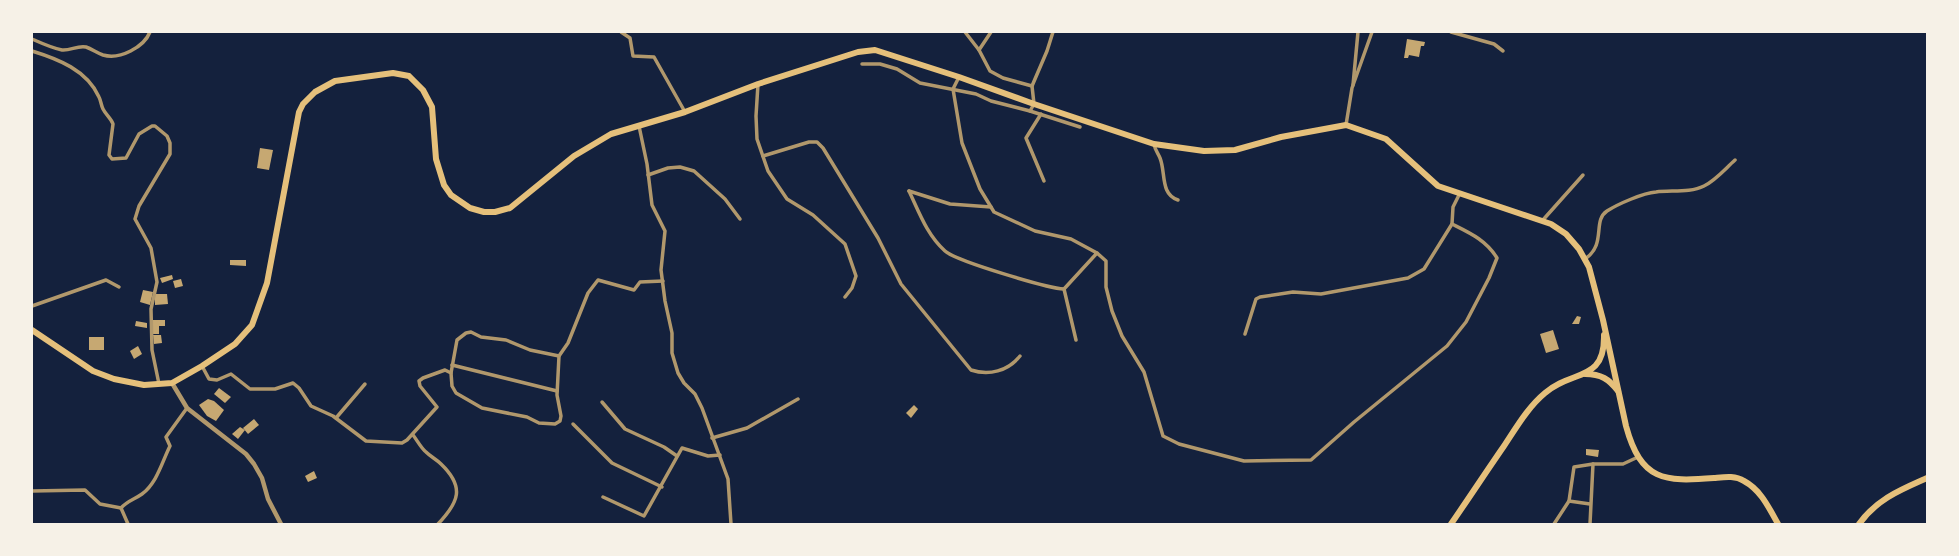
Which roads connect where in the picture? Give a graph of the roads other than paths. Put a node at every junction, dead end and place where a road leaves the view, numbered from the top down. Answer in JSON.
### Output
{"nodes":[{"id":1,"x":150,"y":32,"type":"edge"},
{"id":2,"x":621,"y":32,"type":"edge"},
{"id":3,"x":966,"y":32,"type":"edge"},
{"id":4,"x":991,"y":32,"type":"edge"},
{"id":5,"x":1053,"y":32,"type":"edge"},
{"id":6,"x":1358,"y":32,"type":"edge"},
{"id":7,"x":1372,"y":32,"type":"edge"},
{"id":8,"x":1451,"y":32,"type":"edge"},
{"id":9,"x":32,"y":39,"type":"edge"},
{"id":10,"x":979,"y":50,"type":"junction"},
{"id":11,"x":32,"y":51,"type":"edge"},
{"id":12,"x":1503,"y":51,"type":"dead end"},
{"id":13,"x":862,"y":64,"type":"dead end"},
{"id":14,"x":959,"y":77,"type":"junction"},
{"id":15,"x":758,"y":84,"type":"junction"},
{"id":16,"x":1032,"y":86,"type":"junction"},
{"id":17,"x":1352,"y":88,"type":"junction"},
{"id":18,"x":954,"y":89,"type":"junction"},
{"id":19,"x":1034,"y":104,"type":"junction"},
{"id":20,"x":1030,"y":111,"type":"junction"},
{"id":21,"x":685,"y":112,"type":"junction"},
{"id":22,"x":1041,"y":114,"type":"junction"},
{"id":23,"x":1346,"y":125,"type":"junction"},
{"id":24,"x":639,"y":126,"type":"junction"},
{"id":25,"x":1080,"y":127,"type":"dead end"},
{"id":26,"x":1154,"y":144,"type":"junction"},
{"id":27,"x":763,"y":156,"type":"junction"},
{"id":28,"x":1735,"y":160,"type":"dead end"},
{"id":29,"x":648,"y":175,"type":"junction"},
{"id":30,"x":1583,"y":175,"type":"dead end"},
{"id":31,"x":1044,"y":181,"type":"dead end"},
{"id":32,"x":1460,"y":193,"type":"junction"},
{"id":33,"x":1178,"y":200,"type":"dead end"},
{"id":34,"x":991,"y":207,"type":"junction"},
{"id":35,"x":740,"y":219,"type":"dead end"},
{"id":36,"x":1542,"y":221,"type":"junction"},
{"id":37,"x":1452,"y":224,"type":"junction"},
{"id":38,"x":1097,"y":253,"type":"junction"},
{"id":39,"x":1585,"y":259,"type":"junction"},
{"id":40,"x":663,"y":281,"type":"junction"},
{"id":41,"x":119,"y":287,"type":"dead end"},
{"id":42,"x":1064,"y":289,"type":"junction"},
{"id":43,"x":845,"y":297,"type":"dead end"},
{"id":44,"x":32,"y":306,"type":"edge"},
{"id":45,"x":1604,"y":320,"type":"junction"},
{"id":46,"x":32,"y":330,"type":"edge"},
{"id":47,"x":1245,"y":334,"type":"dead end"},
{"id":48,"x":1076,"y":340,"type":"dead end"},
{"id":49,"x":559,"y":356,"type":"junction"},
{"id":50,"x":1020,"y":356,"type":"dead end"},
{"id":51,"x":452,"y":365,"type":"junction"},
{"id":52,"x":202,"y":366,"type":"junction"},
{"id":53,"x":451,"y":373,"type":"junction"},
{"id":54,"x":1583,"y":374,"type":"junction"},
{"id":55,"x":172,"y":383,"type":"junction"},
{"id":56,"x":159,"y":384,"type":"junction"},
{"id":57,"x":365,"y":384,"type":"dead end"},
{"id":58,"x":558,"y":391,"type":"junction"},
{"id":59,"x":1619,"y":392,"type":"junction"},
{"id":60,"x":798,"y":399,"type":"dead end"},
{"id":61,"x":602,"y":402,"type":"dead end"},
{"id":62,"x":187,"y":408,"type":"junction"},
{"id":63,"x":336,"y":418,"type":"junction"},
{"id":64,"x":573,"y":424,"type":"dead end"},
{"id":65,"x":413,"y":435,"type":"junction"},
{"id":66,"x":712,"y":438,"type":"junction"},
{"id":67,"x":720,"y":455,"type":"junction"},
{"id":68,"x":677,"y":456,"type":"junction"},
{"id":69,"x":1638,"y":458,"type":"junction"},
{"id":70,"x":1593,"y":464,"type":"junction"},
{"id":71,"x":1927,"y":478,"type":"edge"},
{"id":72,"x":662,"y":487,"type":"junction"},
{"id":73,"x":32,"y":491,"type":"edge"},
{"id":74,"x":603,"y":497,"type":"dead end"},
{"id":75,"x":1569,"y":501,"type":"junction"},
{"id":76,"x":1590,"y":504,"type":"junction"},
{"id":77,"x":121,"y":508,"type":"junction"},
{"id":78,"x":128,"y":524,"type":"edge"},
{"id":79,"x":280,"y":524,"type":"edge"},
{"id":80,"x":438,"y":524,"type":"edge"},
{"id":81,"x":731,"y":524,"type":"edge"},
{"id":82,"x":1451,"y":524,"type":"edge"},
{"id":83,"x":1554,"y":524,"type":"edge"},
{"id":84,"x":1590,"y":524,"type":"edge"},
{"id":85,"x":1778,"y":524,"type":"edge"},
{"id":86,"x":1860,"y":524,"type":"edge"}],
"edges":[{"from":1,"to":9,"type":"street"},
{"from":2,"to":21,"type":"street"},
{"from":3,"to":10,"type":"street"},
{"from":4,"to":10,"type":"street"},
{"from":5,"to":16,"type":"street"},
{"from":6,"to":17,"type":"street"},
{"from":7,"to":17,"type":"street"},
{"from":8,"to":12,"type":"street"},
{"from":10,"to":16,"type":"street"},
{"from":11,"to":56,"type":"street"},
{"from":13,"to":18,"type":"street"},
{"from":14,"to":15,"type":"highway"},
{"from":14,"to":18,"type":"street"},
{"from":14,"to":19,"type":"highway"},
{"from":15,"to":21,"type":"highway"},
{"from":15,"to":27,"type":"street"},
{"from":16,"to":19,"type":"street"},
{"from":17,"to":23,"type":"street"},
{"from":18,"to":20,"type":"street"},
{"from":18,"to":34,"type":"street"},
{"from":19,"to":20,"type":"street"},
{"from":19,"to":26,"type":"highway"},
{"from":20,"to":22,"type":"street"},
{"from":21,"to":24,"type":"highway"},
{"from":22,"to":25,"type":"street"},
{"from":22,"to":31,"type":"street"},
{"from":23,"to":26,"type":"highway"},
{"from":23,"to":32,"type":"highway"},
{"from":24,"to":29,"type":"street"},
{"from":24,"to":52,"type":"highway"},
{"from":26,"to":33,"type":"street"},
{"from":27,"to":43,"type":"street"},
{"from":27,"to":50,"type":"street"},
{"from":28,"to":39,"type":"street"},
{"from":29,"to":35,"type":"street"},
{"from":29,"to":40,"type":"street"},
{"from":30,"to":36,"type":"street"},
{"from":32,"to":36,"type":"highway"},
{"from":32,"to":37,"type":"street"},
{"from":34,"to":38,"type":"street"},
{"from":34,"to":42,"type":"street"},
{"from":36,"to":39,"type":"highway"},
{"from":37,"to":38,"type":"street"},
{"from":37,"to":47,"type":"street"},
{"from":38,"to":42,"type":"street"},
{"from":39,"to":45,"type":"highway"},
{"from":40,"to":49,"type":"street"},
{"from":40,"to":66,"type":"street"},
{"from":41,"to":44,"type":"street"},
{"from":42,"to":48,"type":"street"},
{"from":45,"to":54,"type":"highway"},
{"from":45,"to":59,"type":"highway"},
{"from":46,"to":56,"type":"highway"},
{"from":49,"to":51,"type":"street"},
{"from":49,"to":58,"type":"street"},
{"from":51,"to":53,"type":"street"},
{"from":51,"to":58,"type":"street"},
{"from":52,"to":55,"type":"highway"},
{"from":52,"to":63,"type":"street"},
{"from":53,"to":58,"type":"street"},
{"from":53,"to":65,"type":"street"},
{"from":54,"to":59,"type":"highway"},
{"from":54,"to":82,"type":"highway"},
{"from":55,"to":56,"type":"highway"},
{"from":55,"to":62,"type":"street"},
{"from":57,"to":63,"type":"street"},
{"from":59,"to":69,"type":"highway"},
{"from":60,"to":66,"type":"street"},
{"from":61,"to":68,"type":"street"},
{"from":62,"to":77,"type":"street"},
{"from":62,"to":79,"type":"street"},
{"from":63,"to":65,"type":"street"},
{"from":64,"to":72,"type":"street"},
{"from":65,"to":80,"type":"street"},
{"from":66,"to":67,"type":"street"},
{"from":67,"to":68,"type":"street"},
{"from":67,"to":81,"type":"street"},
{"from":68,"to":72,"type":"street"},
{"from":69,"to":70,"type":"street"},
{"from":69,"to":85,"type":"highway"},
{"from":70,"to":75,"type":"street"},
{"from":70,"to":76,"type":"street"},
{"from":71,"to":86,"type":"highway"},
{"from":72,"to":74,"type":"street"},
{"from":73,"to":77,"type":"street"},
{"from":75,"to":76,"type":"street"},
{"from":75,"to":83,"type":"street"},
{"from":76,"to":84,"type":"street"},
{"from":77,"to":78,"type":"street"}]}
